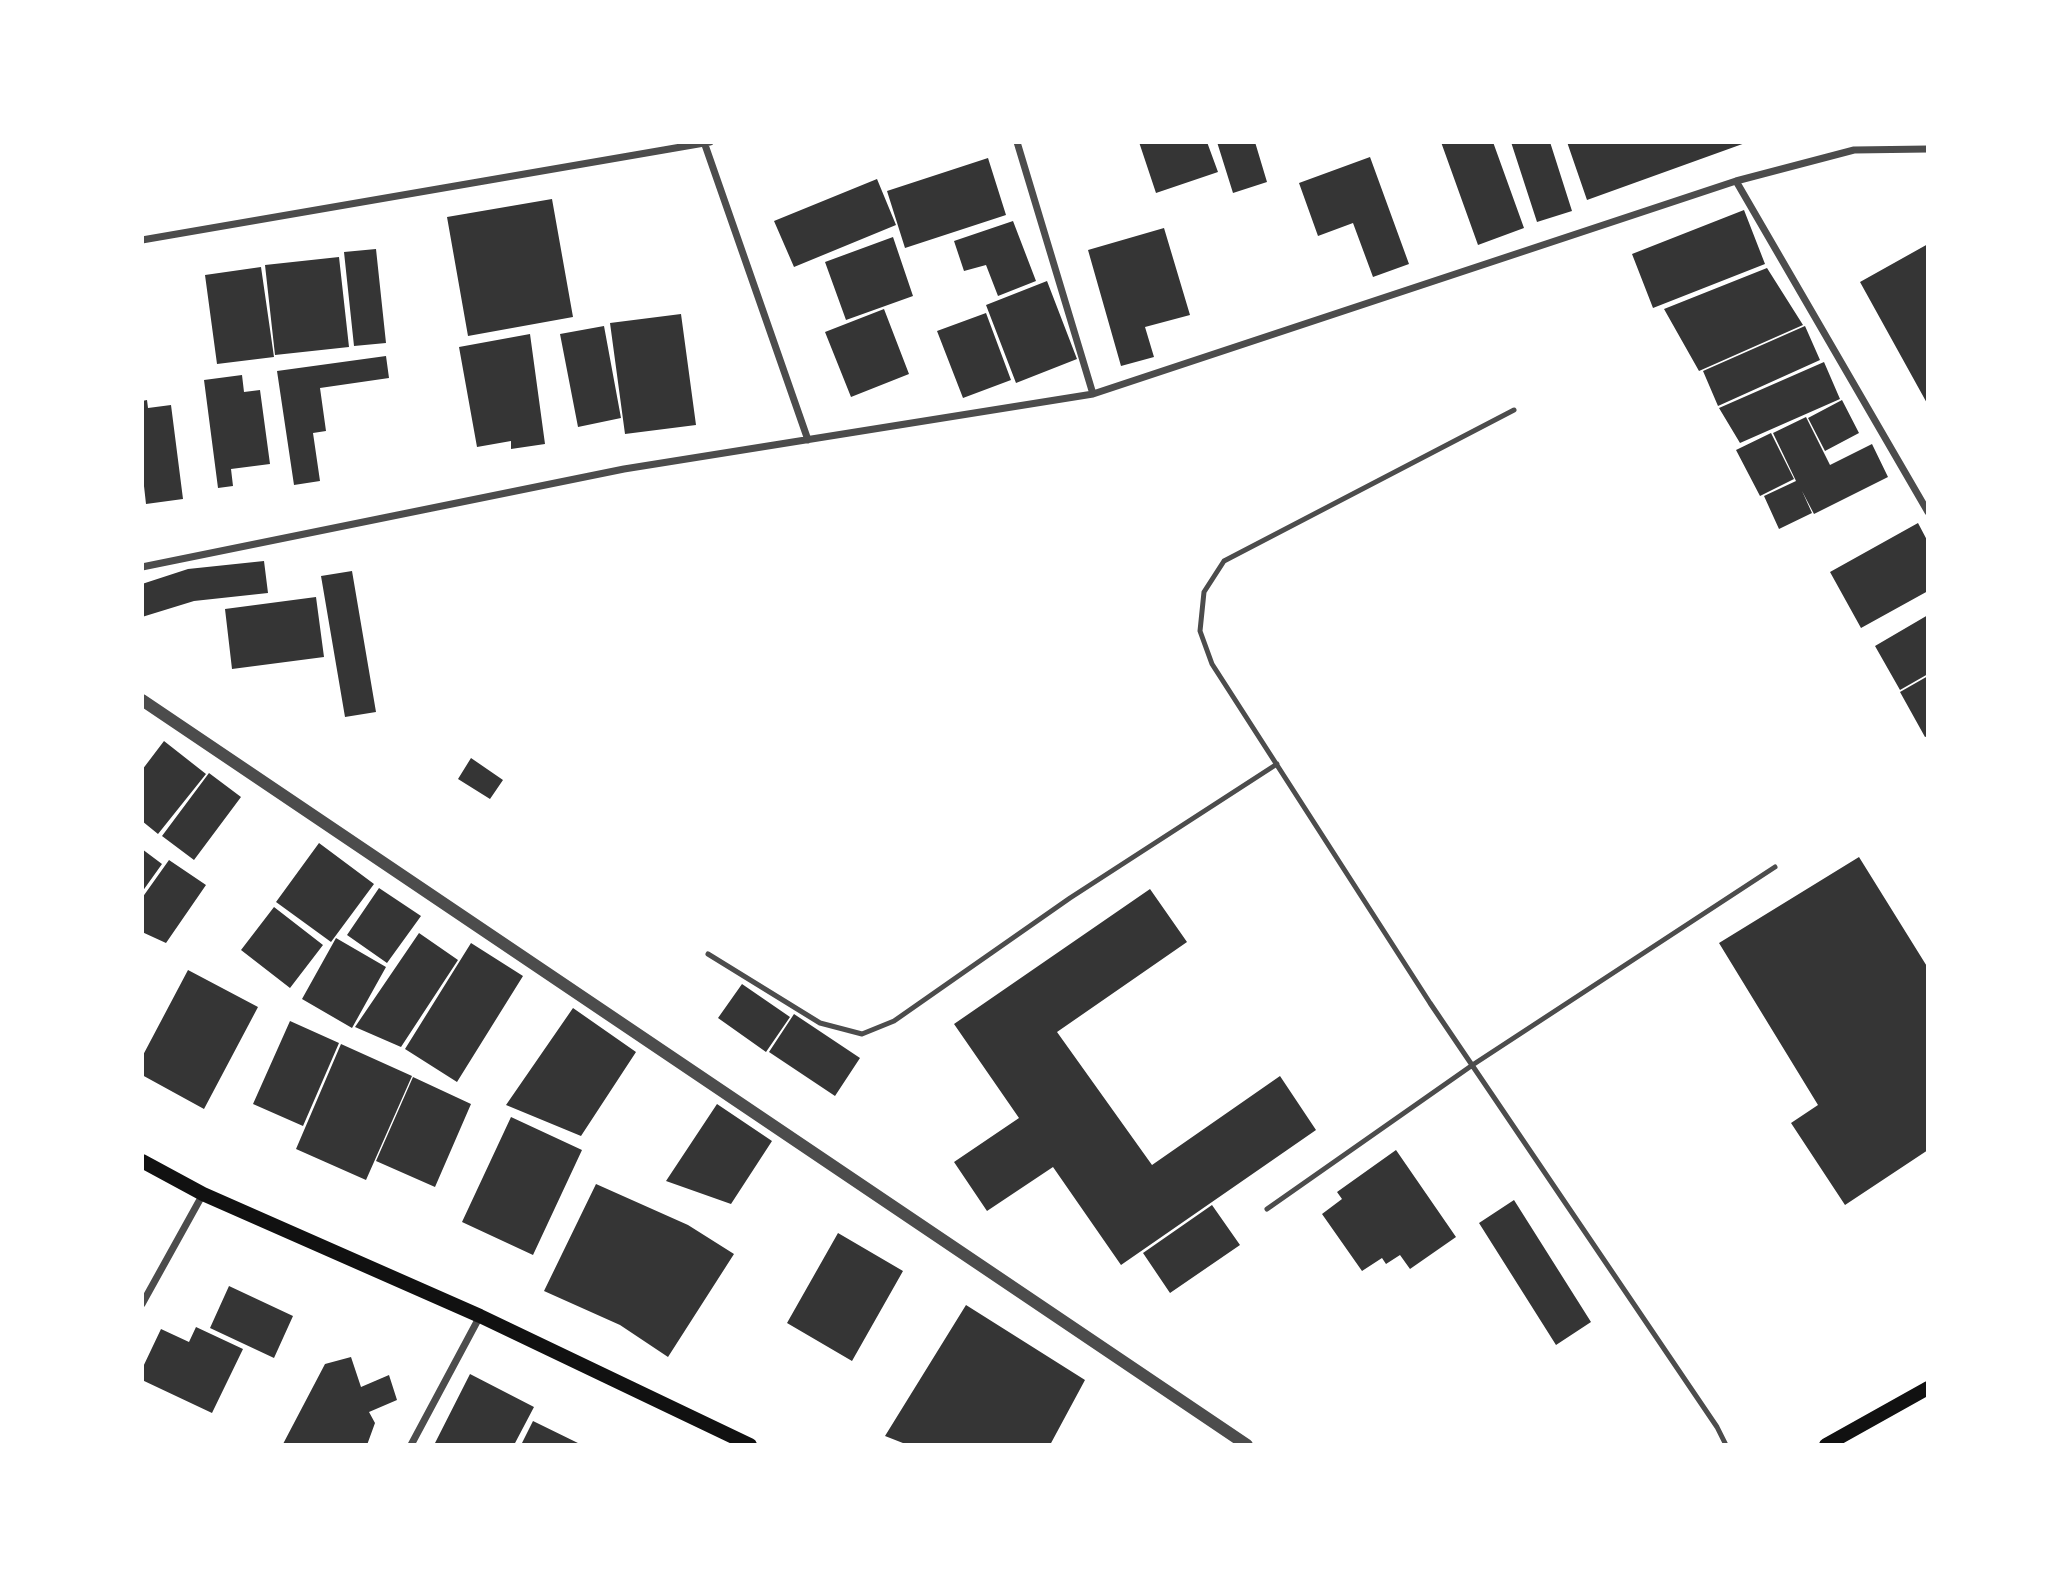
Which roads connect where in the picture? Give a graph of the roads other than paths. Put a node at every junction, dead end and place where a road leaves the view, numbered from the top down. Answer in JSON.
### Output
{"nodes":[{"id":1,"x":706,"y":142,"type":"edge"},
{"id":2,"x":1017,"y":142,"type":"edge"},
{"id":3,"x":1851,"y":142,"type":"edge"},
{"id":4,"x":1928,"y":149,"type":"edge"},
{"id":5,"x":1854,"y":150,"type":"junction"},
{"id":6,"x":1736,"y":181,"type":"junction"},
{"id":7,"x":142,"y":240,"type":"edge"},
{"id":8,"x":1093,"y":394,"type":"junction"},
{"id":9,"x":1514,"y":410,"type":"dead end"},
{"id":10,"x":808,"y":440,"type":"junction"},
{"id":11,"x":1928,"y":512,"type":"edge"},
{"id":12,"x":142,"y":567,"type":"edge"},
{"id":13,"x":142,"y":700,"type":"edge"},
{"id":14,"x":1277,"y":764,"type":"junction"},
{"id":15,"x":1775,"y":867,"type":"dead end"},
{"id":16,"x":708,"y":954,"type":"dead end"},
{"id":17,"x":1474,"y":1064,"type":"junction"},
{"id":18,"x":142,"y":1161,"type":"edge"},
{"id":19,"x":203,"y":1194,"type":"junction"},
{"id":20,"x":1267,"y":1209,"type":"dead end"},
{"id":21,"x":142,"y":1304,"type":"edge"},
{"id":22,"x":480,"y":1316,"type":"junction"},
{"id":23,"x":1928,"y":1388,"type":"edge"},
{"id":24,"x":411,"y":1445,"type":"edge"},
{"id":25,"x":750,"y":1445,"type":"edge"},
{"id":26,"x":1247,"y":1445,"type":"edge"},
{"id":27,"x":1726,"y":1445,"type":"edge"},
{"id":28,"x":1826,"y":1445,"type":"edge"}],
"edges":[{"from":1,"to":7,"type":"street"},
{"from":1,"to":10,"type":"street"},
{"from":2,"to":8,"type":"street"},
{"from":3,"to":5,"type":"street"},
{"from":4,"to":5,"type":"street"},
{"from":5,"to":6,"type":"street"},
{"from":6,"to":8,"type":"street"},
{"from":6,"to":11,"type":"street"},
{"from":8,"to":10,"type":"street"},
{"from":9,"to":14,"type":"lane"},
{"from":10,"to":12,"type":"street"},
{"from":13,"to":26,"type":"street"},
{"from":14,"to":16,"type":"lane"},
{"from":14,"to":17,"type":"lane"},
{"from":15,"to":17,"type":"lane"},
{"from":17,"to":20,"type":"lane"},
{"from":17,"to":27,"type":"lane"},
{"from":18,"to":19,"type":"main road"},
{"from":19,"to":21,"type":"street"},
{"from":19,"to":22,"type":"main road"},
{"from":22,"to":24,"type":"street"},
{"from":22,"to":25,"type":"main road"},
{"from":23,"to":28,"type":"main road"}]}
